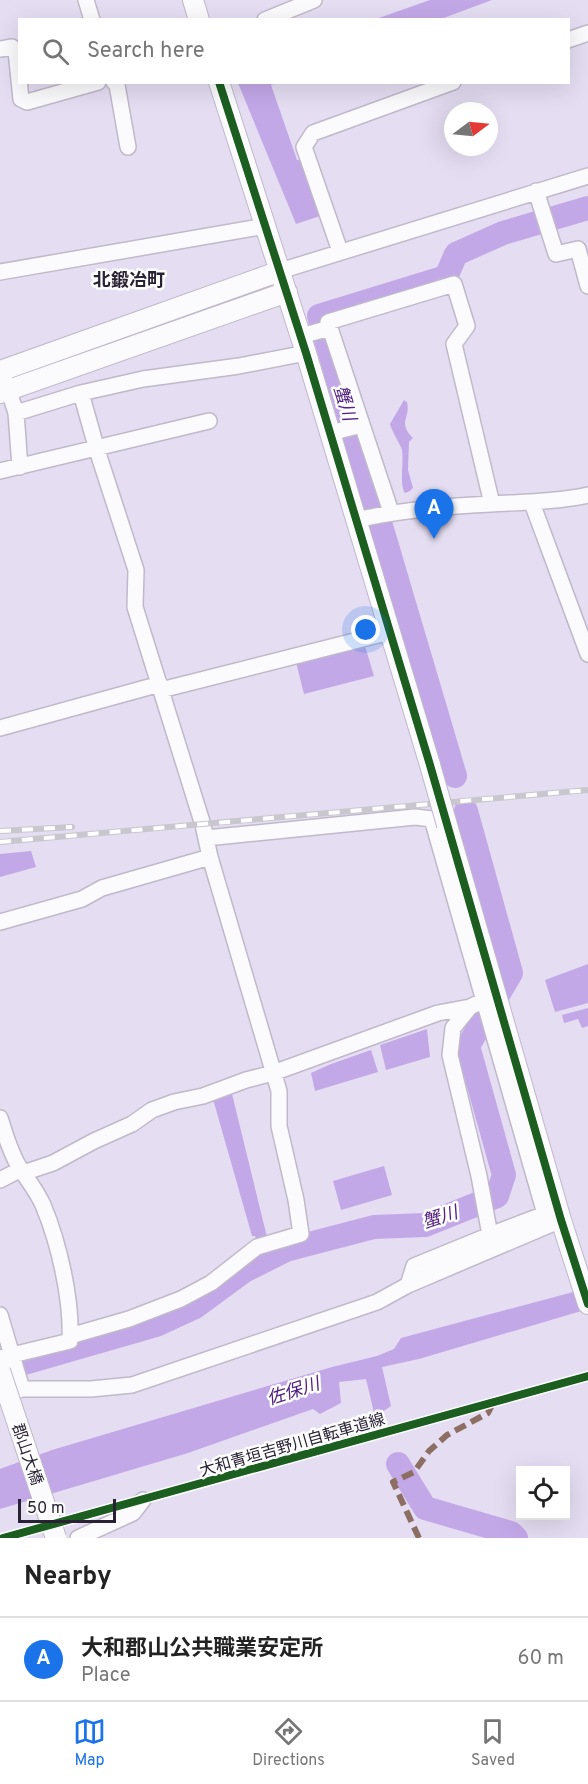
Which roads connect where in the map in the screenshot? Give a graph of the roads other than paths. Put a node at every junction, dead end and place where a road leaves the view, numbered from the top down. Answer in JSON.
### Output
{"nodes":[{"id":1,"x":86,"y":0,"type":"edge"},
{"id":2,"x":193,"y":0,"type":"edge"},
{"id":3,"x":315,"y":0,"type":"edge"},
{"id":4,"x":91,"y":18,"type":"edge"},
{"id":5,"x":198,"y":18,"type":"edge"},
{"id":6,"x":270,"y":18,"type":"edge"},
{"id":7,"x":588,"y":33,"type":"edge"},
{"id":8,"x":570,"y":39,"type":"edge"},
{"id":9,"x":0,"y":49,"type":"edge"},
{"id":10,"x":18,"y":70,"type":"edge"},
{"id":11,"x":19,"y":84,"type":"edge"},
{"id":12,"x":91,"y":84,"type":"edge"},
{"id":13,"x":116,"y":84,"type":"edge"},
{"id":14,"x":220,"y":84,"type":"edge"},
{"id":15,"x":448,"y":84,"type":"edge"},
{"id":16,"x":128,"y":147,"type":"dead end"},
{"id":17,"x":588,"y":176,"type":"edge"},
{"id":18,"x":536,"y":191,"type":"junction"},
{"id":19,"x":266,"y":226,"type":"junction"},
{"id":20,"x":340,"y":251,"type":"junction"},
{"id":21,"x":280,"y":271,"type":"junction"},
{"id":22,"x":0,"y":272,"type":"edge"},
{"id":23,"x":588,"y":286,"type":"edge"},
{"id":24,"x":287,"y":292,"type":"junction"},
{"id":25,"x":330,"y":328,"type":"junction"},
{"id":26,"x":304,"y":344,"type":"junction"},
{"id":27,"x":1,"y":369,"type":"edge"},
{"id":28,"x":4,"y":392,"type":"edge"},
{"id":29,"x":81,"y":393,"type":"junction"},
{"id":30,"x":16,"y":413,"type":"junction"},
{"id":31,"x":209,"y":422,"type":"dead end"},
{"id":32,"x":362,"y":425,"type":"junction"},
{"id":33,"x":330,"y":433,"type":"junction"},
{"id":34,"x":97,"y":450,"type":"junction"},
{"id":35,"x":20,"y":467,"type":"junction"},
{"id":36,"x":0,"y":471,"type":"edge"},
{"id":37,"x":588,"y":495,"type":"edge"},
{"id":38,"x":532,"y":502,"type":"junction"},
{"id":39,"x":492,"y":504,"type":"junction"},
{"id":40,"x":391,"y":512,"type":"junction"},
{"id":41,"x":356,"y":519,"type":"junction"},
{"id":42,"x":390,"y":632,"type":"junction"},
{"id":43,"x":588,"y":654,"type":"edge"},
{"id":44,"x":160,"y":687,"type":"junction"},
{"id":45,"x":0,"y":728,"type":"edge"},
{"id":46,"x":206,"y":838,"type":"junction"},
{"id":47,"x":210,"y":857,"type":"junction"},
{"id":48,"x":0,"y":922,"type":"edge"},
{"id":49,"x":476,"y":1004,"type":"junction"},
{"id":50,"x":273,"y":1073,"type":"junction"},
{"id":51,"x":0,"y":1118,"type":"edge"},
{"id":52,"x":22,"y":1171,"type":"junction"},
{"id":53,"x":0,"y":1180,"type":"edge"},
{"id":54,"x":561,"y":1220,"type":"junction"},
{"id":55,"x":490,"y":1235,"type":"junction"},
{"id":56,"x":408,"y":1285,"type":"junction"},
{"id":57,"x":588,"y":1304,"type":"edge"},
{"id":58,"x":0,"y":1315,"type":"edge"},
{"id":59,"x":70,"y":1336,"type":"junction"},
{"id":60,"x":6,"y":1356,"type":"edge"},
{"id":61,"x":0,"y":1371,"type":"edge"},
{"id":62,"x":22,"y":1389,"type":"junction"},
{"id":63,"x":0,"y":1396,"type":"edge"},
{"id":64,"x":144,"y":1500,"type":"dead end"},
{"id":65,"x":56,"y":1538,"type":"edge"},
{"id":66,"x":78,"y":1538,"type":"edge"}],
"edges":[{"from":1,"to":4,"type":"street"},
{"from":2,"to":5,"type":"street"},
{"from":3,"to":6,"type":"street"},
{"from":7,"to":8,"type":"street"},
{"from":9,"to":10,"type":"street"},
{"from":11,"to":12,"type":"street"},
{"from":13,"to":16,"type":"street"},
{"from":14,"to":19,"type":"street"},
{"from":15,"to":20,"type":"street"},
{"from":17,"to":18,"type":"street"},
{"from":18,"to":20,"type":"street"},
{"from":18,"to":23,"type":"street"},
{"from":19,"to":21,"type":"street"},
{"from":19,"to":22,"type":"street"},
{"from":20,"to":21,"type":"street"},
{"from":21,"to":24,"type":"street"},
{"from":21,"to":27,"type":"street"},
{"from":24,"to":26,"type":"street"},
{"from":24,"to":28,"type":"street"},
{"from":25,"to":26,"type":"street"},
{"from":25,"to":32,"type":"street"},
{"from":25,"to":39,"type":"street"},
{"from":26,"to":29,"type":"street"},
{"from":26,"to":33,"type":"street"},
{"from":27,"to":28,"type":"street"},
{"from":28,"to":30,"type":"street"},
{"from":29,"to":30,"type":"street"},
{"from":29,"to":34,"type":"street"},
{"from":30,"to":35,"type":"street"},
{"from":31,"to":34,"type":"street"},
{"from":32,"to":33,"type":"street"},
{"from":32,"to":40,"type":"street"},
{"from":33,"to":41,"type":"street"},
{"from":34,"to":35,"type":"street"},
{"from":34,"to":44,"type":"street"},
{"from":35,"to":36,"type":"street"},
{"from":37,"to":38,"type":"street"},
{"from":38,"to":39,"type":"street"},
{"from":38,"to":43,"type":"street"},
{"from":39,"to":40,"type":"street"},
{"from":40,"to":41,"type":"street"},
{"from":41,"to":42,"type":"street"},
{"from":42,"to":44,"type":"street"},
{"from":42,"to":54,"type":"street","bridge":true},
{"from":44,"to":45,"type":"street"},
{"from":44,"to":46,"type":"street"},
{"from":46,"to":47,"type":"street"},
{"from":46,"to":49,"type":"street"},
{"from":47,"to":48,"type":"street"},
{"from":47,"to":50,"type":"street"},
{"from":49,"to":50,"type":"street"},
{"from":49,"to":55,"type":"street"},
{"from":49,"to":55,"type":"street"},
{"from":50,"to":52,"type":"street"},
{"from":50,"to":59,"type":"street"},
{"from":51,"to":52,"type":"street"},
{"from":52,"to":53,"type":"street"},
{"from":52,"to":59,"type":"street"},
{"from":54,"to":56,"type":"street"},
{"from":54,"to":57,"type":"street"},
{"from":55,"to":56,"type":"street"},
{"from":56,"to":62,"type":"street"},
{"from":58,"to":60,"type":"street"},
{"from":59,"to":60,"type":"street"},
{"from":60,"to":62,"type":"street"},
{"from":61,"to":65,"type":"street","name":"郡山大橋","bridge":true},
{"from":62,"to":63,"type":"street"},
{"from":64,"to":66,"type":"street"}]}
